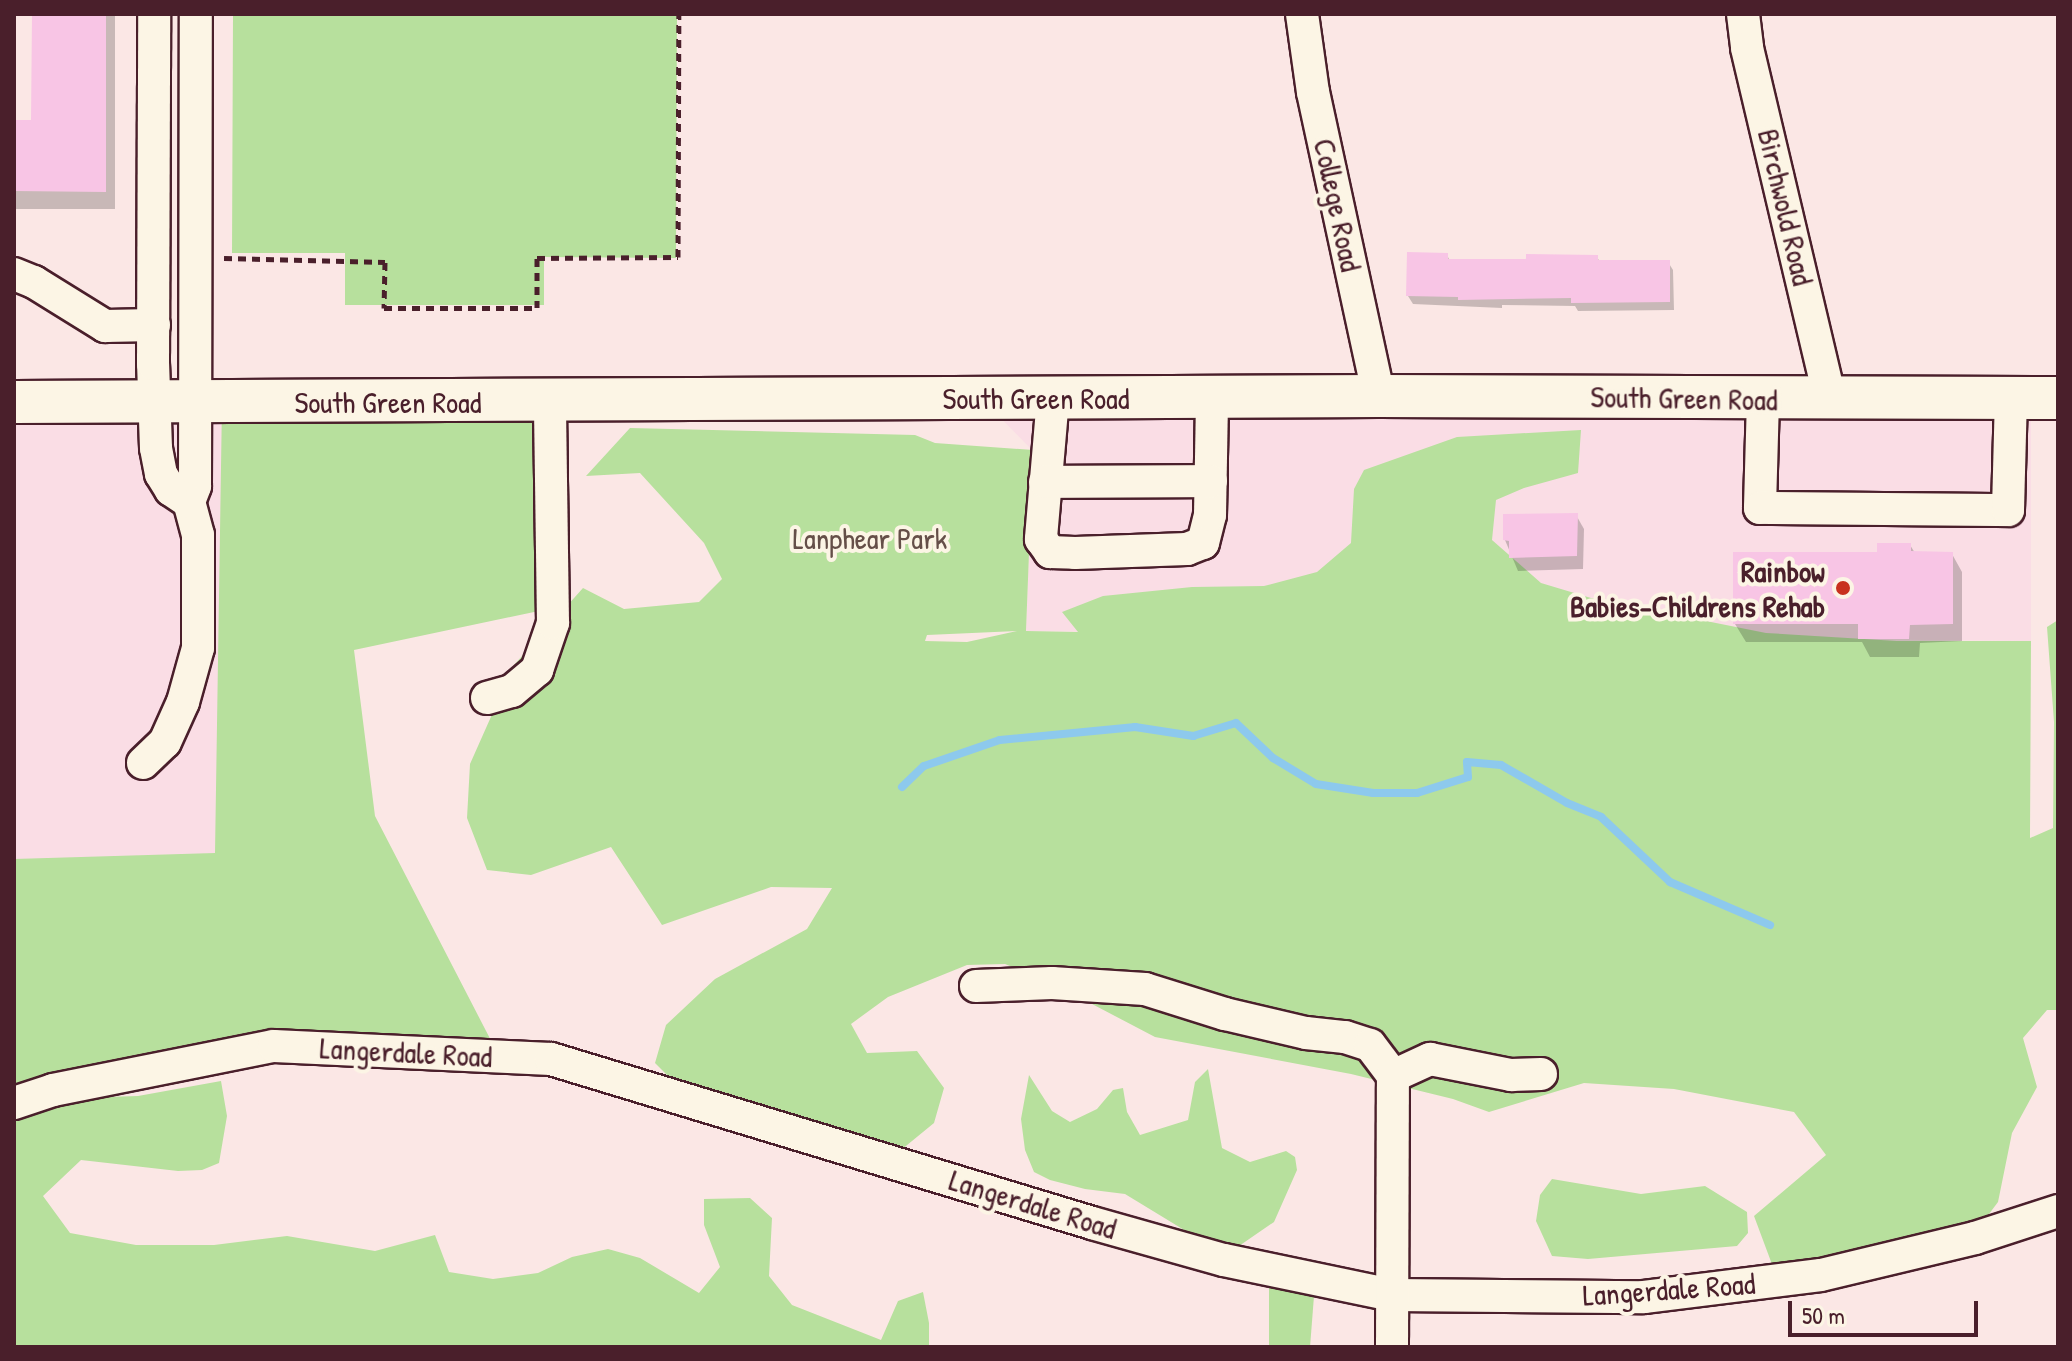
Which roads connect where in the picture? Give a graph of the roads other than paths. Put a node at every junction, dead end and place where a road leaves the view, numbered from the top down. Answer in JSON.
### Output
{"nodes":[{"id":1,"x":154,"y":14,"type":"edge"},
{"id":2,"x":196,"y":14,"type":"edge"},
{"id":3,"x":1302,"y":14,"type":"edge"},
{"id":4,"x":1743,"y":14,"type":"edge"},
{"id":5,"x":14,"y":274,"type":"edge"},
{"id":6,"x":154,"y":325,"type":"junction"},
{"id":7,"x":1379,"y":396,"type":"junction"},
{"id":8,"x":1212,"y":397,"type":"junction"},
{"id":9,"x":1053,"y":398,"type":"junction"},
{"id":10,"x":2058,"y":398,"type":"edge"},
{"id":11,"x":1763,"y":399,"type":"junction"},
{"id":12,"x":2011,"y":399,"type":"junction"},
{"id":13,"x":1830,"y":400,"type":"junction"},
{"id":14,"x":550,"y":401,"type":"junction"},
{"id":15,"x":14,"y":402,"type":"edge"},
{"id":16,"x":174,"y":402,"type":"junction"},
{"id":17,"x":1211,"y":481,"type":"junction"},
{"id":18,"x":1045,"y":482,"type":"junction"},
{"id":19,"x":487,"y":698,"type":"dead end"},
{"id":20,"x":143,"y":763,"type":"dead end"},
{"id":21,"x":976,"y":986,"type":"dead end"},
{"id":22,"x":1541,"y":1074,"type":"dead end"},
{"id":23,"x":1393,"y":1076,"type":"junction"},
{"id":24,"x":14,"y":1103,"type":"edge"},
{"id":25,"x":2058,"y":1211,"type":"edge"},
{"id":26,"x":1392,"y":1295,"type":"junction"},
{"id":27,"x":1392,"y":1347,"type":"edge"}],
"edges":[{"from":1,"to":6,"type":"street"},
{"from":2,"to":16,"type":"street"},
{"from":3,"to":7,"type":"street","name":"College Road"},
{"from":4,"to":13,"type":"street","name":"Birchwold Road"},
{"from":5,"to":6,"type":"street"},
{"from":6,"to":16,"type":"street"},
{"from":7,"to":8,"type":"main road","name":"South Green Road"},
{"from":7,"to":11,"type":"main road","name":"South Green Road"},
{"from":8,"to":9,"type":"main road","name":"South Green Road"},
{"from":8,"to":17,"type":"street"},
{"from":9,"to":14,"type":"main road","name":"South Green Road"},
{"from":9,"to":18,"type":"street"},
{"from":10,"to":12,"type":"main road","name":"South Green Road"},
{"from":11,"to":12,"type":"street"},
{"from":11,"to":13,"type":"main road","name":"South Green Road"},
{"from":12,"to":13,"type":"main road","name":"South Green Road"},
{"from":14,"to":16,"type":"main road","name":"South Green Road"},
{"from":14,"to":19,"type":"street"},
{"from":15,"to":16,"type":"main road","name":"South Green Road"},
{"from":16,"to":20,"type":"street"},
{"from":17,"to":18,"type":"street"},
{"from":17,"to":18,"type":"street"},
{"from":21,"to":23,"type":"street"},
{"from":22,"to":23,"type":"street"},
{"from":23,"to":26,"type":"street"},
{"from":24,"to":26,"type":"street","name":"Langerdale Road"},
{"from":25,"to":26,"type":"street","name":"Langerdale Road"},
{"from":26,"to":27,"type":"street"}]}
